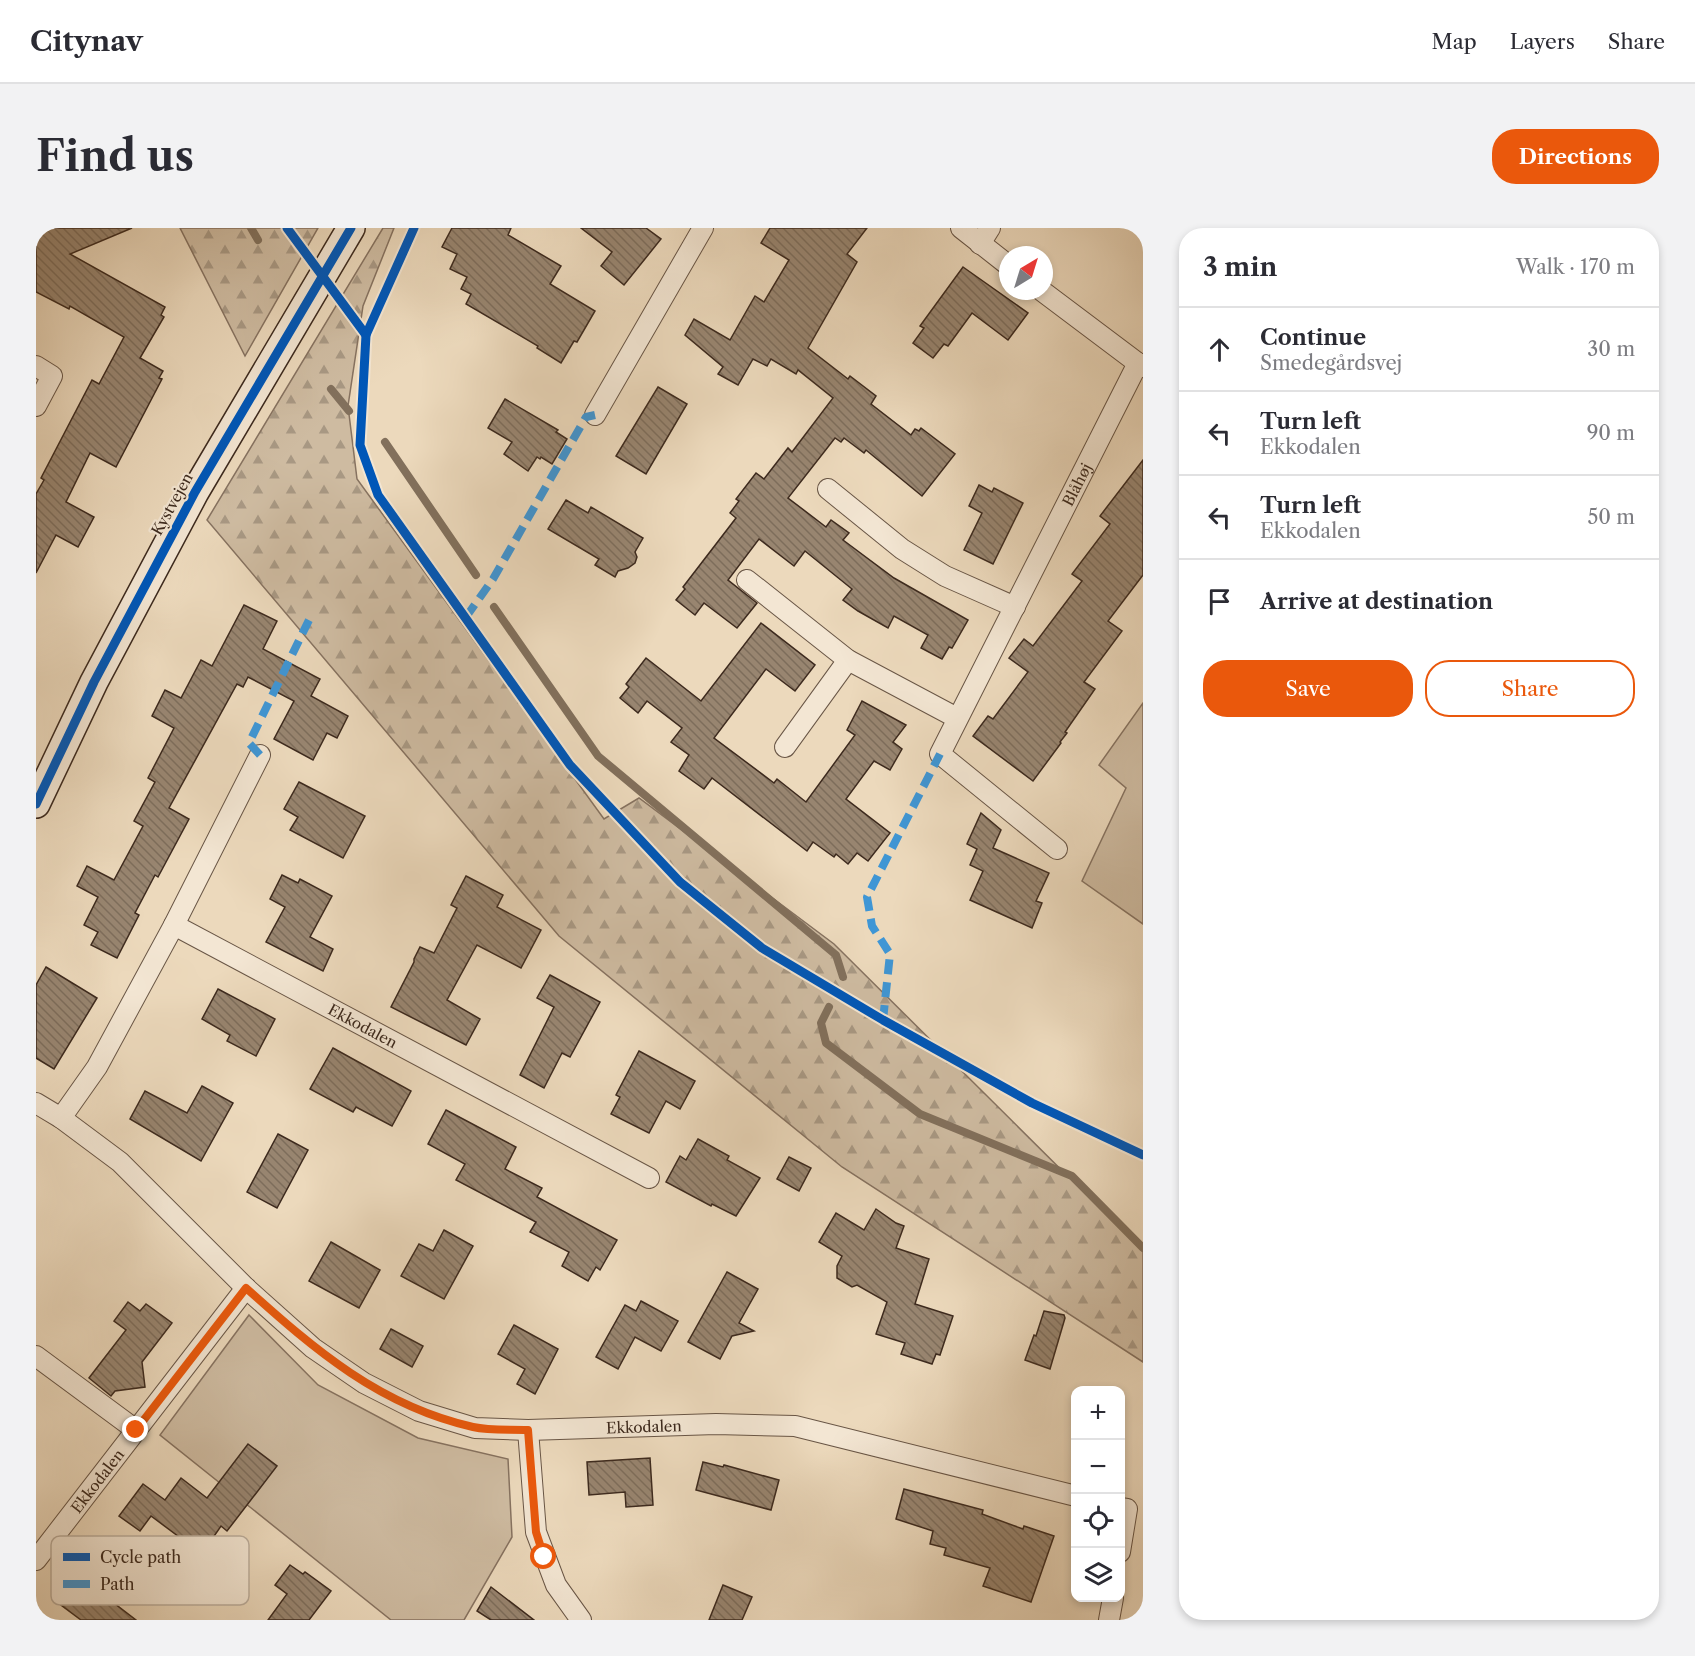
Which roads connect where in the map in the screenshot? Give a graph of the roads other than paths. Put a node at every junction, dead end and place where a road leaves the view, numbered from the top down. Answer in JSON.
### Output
{"nodes":[{"id":1,"x":351,"y":228,"type":"edge"},
{"id":2,"x":703,"y":228,"type":"edge"},
{"id":3,"x":961,"y":228,"type":"edge"},
{"id":4,"x":985,"y":236,"type":"edge"},
{"id":5,"x":999,"y":254,"type":"edge"},
{"id":6,"x":1053,"y":299,"type":"edge"},
{"id":7,"x":1140,"y":365,"type":"edge"},
{"id":8,"x":36,"y":366,"type":"edge"},
{"id":9,"x":36,"y":406,"type":"edge"},
{"id":10,"x":595,"y":415,"type":"dead end"},
{"id":11,"x":828,"y":489,"type":"dead end"},
{"id":12,"x":747,"y":580,"type":"dead end"},
{"id":13,"x":1015,"y":607,"type":"junction"},
{"id":14,"x":848,"y":660,"type":"junction"},
{"id":15,"x":957,"y":718,"type":"junction"},
{"id":16,"x":785,"y":747,"type":"dead end"},
{"id":17,"x":260,"y":755,"type":"dead end"},
{"id":18,"x":36,"y":804,"type":"edge"},
{"id":19,"x":1057,"y":849,"type":"dead end"},
{"id":20,"x":174,"y":925,"type":"junction"},
{"id":21,"x":36,"y":1102,"type":"edge"},
{"id":22,"x":61,"y":1118,"type":"junction"},
{"id":23,"x":649,"y":1178,"type":"dead end"},
{"id":24,"x":246,"y":1288,"type":"junction"},
{"id":25,"x":36,"y":1356,"type":"edge"},
{"id":26,"x":136,"y":1430,"type":"junction"},
{"id":27,"x":528,"y":1430,"type":"junction"},
{"id":28,"x":1071,"y":1495,"type":"edge"},
{"id":29,"x":54,"y":1536,"type":"edge"},
{"id":30,"x":51,"y":1540,"type":"edge"},
{"id":31,"x":36,"y":1560,"type":"edge"},
{"id":32,"x":1112,"y":1602,"type":"edge"},
{"id":33,"x":581,"y":1620,"type":"edge"},
{"id":34,"x":1109,"y":1620,"type":"edge"}],
"edges":[{"from":1,"to":18,"type":"street","name":"Kystvejen"},
{"from":2,"to":10,"type":"street"},
{"from":3,"to":4,"type":"street"},
{"from":4,"to":5,"type":"street"},
{"from":6,"to":7,"type":"street","name":"Blåhøj"},
{"from":7,"to":13,"type":"street","name":"Blåhøj"},
{"from":8,"to":9,"type":"street"},
{"from":11,"to":13,"type":"street"},
{"from":12,"to":14,"type":"street"},
{"from":13,"to":15,"type":"street","name":"Blåhøj"},
{"from":14,"to":15,"type":"street"},
{"from":14,"to":16,"type":"street"},
{"from":15,"to":19,"type":"street","name":"Blåhøj"},
{"from":17,"to":20,"type":"street"},
{"from":20,"to":22,"type":"street"},
{"from":20,"to":23,"type":"street","name":"Ekkodalen"},
{"from":21,"to":22,"type":"street","name":"Ekkodalen"},
{"from":22,"to":24,"type":"street","name":"Ekkodalen"},
{"from":24,"to":26,"type":"street","name":"Ekkodalen"},
{"from":24,"to":27,"type":"street","name":"Ekkodalen"},
{"from":25,"to":26,"type":"street"},
{"from":26,"to":29,"type":"street","name":"Ekkodalen"},
{"from":27,"to":28,"type":"street","name":"Ekkodalen"},
{"from":27,"to":33,"type":"street"},
{"from":30,"to":31,"type":"street","name":"Ekkodalen"},
{"from":32,"to":34,"type":"street"}]}
